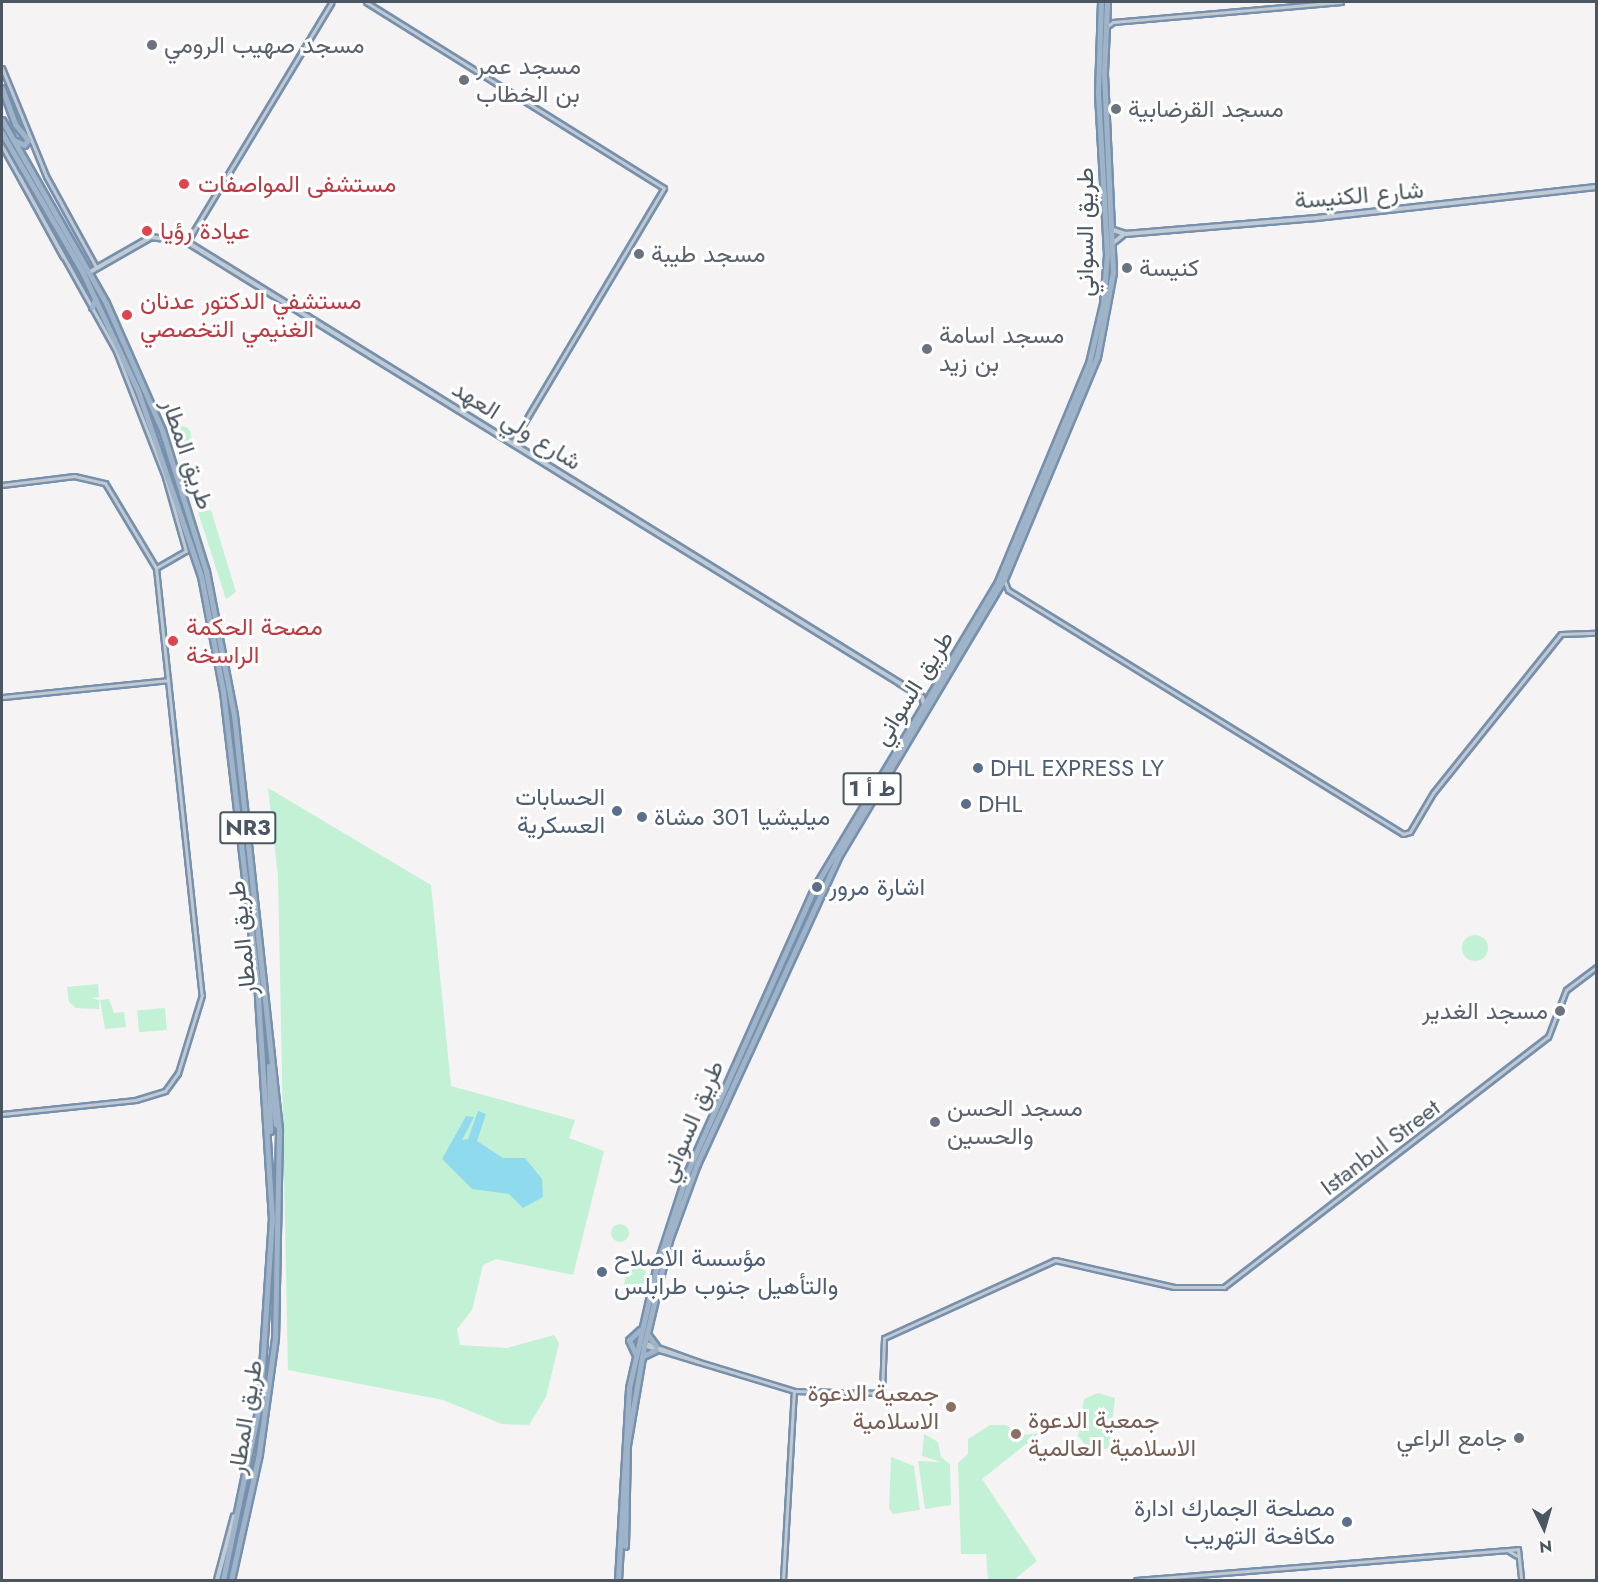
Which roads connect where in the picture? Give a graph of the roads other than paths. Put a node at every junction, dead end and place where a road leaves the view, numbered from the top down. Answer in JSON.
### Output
{"nodes":[{"id":1,"x":332,"y":2,"type":"edge"},
{"id":2,"x":366,"y":2,"type":"edge"},
{"id":3,"x":1101,"y":2,"type":"edge"},
{"id":4,"x":1107,"y":2,"type":"edge"},
{"id":5,"x":1341,"y":2,"type":"edge"},
{"id":6,"x":1106,"y":17,"type":"junction"},
{"id":7,"x":1113,"y":22,"type":"junction"},
{"id":8,"x":1106,"y":27,"type":"junction"},
{"id":9,"x":2,"y":69,"type":"edge"},
{"id":10,"x":2,"y":88,"type":"edge"},
{"id":11,"x":2,"y":120,"type":"edge"},
{"id":12,"x":2,"y":133,"type":"edge"},
{"id":13,"x":27,"y":134,"type":"junction"},
{"id":14,"x":12,"y":137,"type":"junction"},
{"id":15,"x":2,"y":148,"type":"edge"},
{"id":16,"x":1596,"y":187,"type":"edge"},
{"id":17,"x":1113,"y":230,"type":"junction"},
{"id":18,"x":1125,"y":234,"type":"junction"},
{"id":19,"x":187,"y":242,"type":"junction"},
{"id":20,"x":1113,"y":243,"type":"junction"},
{"id":21,"x":96,"y":267,"type":"junction"},
{"id":22,"x":90,"y":272,"type":"junction"},
{"id":23,"x":92,"y":291,"type":"junction"},
{"id":24,"x":94,"y":310,"type":"junction"},
{"id":25,"x":114,"y":335,"type":"junction"},
{"id":26,"x":512,"y":443,"type":"junction"},
{"id":27,"x":2,"y":484,"type":"edge"},
{"id":28,"x":193,"y":548,"type":"junction"},
{"id":29,"x":186,"y":551,"type":"junction"},
{"id":30,"x":156,"y":568,"type":"junction"},
{"id":31,"x":1004,"y":579,"type":"junction"},
{"id":32,"x":1008,"y":590,"type":"junction"},
{"id":33,"x":997,"y":593,"type":"junction"},
{"id":34,"x":1596,"y":633,"type":"edge"},
{"id":35,"x":168,"y":680,"type":"junction"},
{"id":36,"x":931,"y":693,"type":"junction"},
{"id":37,"x":920,"y":696,"type":"junction"},
{"id":38,"x":2,"y":697,"type":"edge"},
{"id":39,"x":924,"y":705,"type":"junction"},
{"id":40,"x":819,"y":886,"type":"junction"},
{"id":41,"x":1596,"y":967,"type":"edge"},
{"id":42,"x":2,"y":1114,"type":"edge"},
{"id":43,"x":278,"y":1177,"type":"junction"},
{"id":44,"x":272,"y":1190,"type":"junction"},
{"id":45,"x":644,"y":1330,"type":"junction"},
{"id":46,"x":641,"y":1344,"type":"junction"},
{"id":47,"x":656,"y":1348,"type":"junction"},
{"id":48,"x":635,"y":1356,"type":"junction"},
{"id":49,"x":642,"y":1361,"type":"junction"},
{"id":50,"x":794,"y":1391,"type":"junction"},
{"id":51,"x":241,"y":1506,"type":"junction"},
{"id":52,"x":1518,"y":1549,"type":"junction"},
{"id":53,"x":1494,"y":1551,"type":"junction"},
{"id":54,"x":1509,"y":1551,"type":"junction"},
{"id":55,"x":1519,"y":1565,"type":"junction"},
{"id":56,"x":218,"y":1581,"type":"edge"},
{"id":57,"x":223,"y":1581,"type":"edge"},
{"id":58,"x":231,"y":1581,"type":"edge"},
{"id":59,"x":620,"y":1581,"type":"edge"},
{"id":60,"x":783,"y":1581,"type":"edge"},
{"id":61,"x":1136,"y":1581,"type":"edge"},
{"id":62,"x":1521,"y":1581,"type":"edge"}],
"edges":[{"from":1,"to":19,"type":"street"},
{"from":2,"to":26,"type":"street"},
{"from":3,"to":36,"type":"highway","name":"طريق السواني","number":"ط أ 1"},
{"from":4,"to":6,"type":"highway","name":"طريق السواني","number":"ط أ 1"},
{"from":5,"to":7,"type":"street"},
{"from":6,"to":7,"type":"street"},
{"from":6,"to":8,"type":"highway","name":"طريق السواني","number":"ط أ 1"},
{"from":7,"to":8,"type":"street"},
{"from":8,"to":17,"type":"highway","name":"طريق السواني","number":"ط أ 1"},
{"from":9,"to":13,"type":"street"},
{"from":10,"to":13,"type":"highway"},
{"from":11,"to":14,"type":"highway","name":"طريق المطار","number":"NR3"},
{"from":12,"to":23,"type":"highway","name":"طريق المطار","number":"NR3"},
{"from":13,"to":14,"type":"highway"},
{"from":13,"to":21,"type":"street"},
{"from":14,"to":22,"type":"highway","name":"طريق المطار","number":"NR3"},
{"from":15,"to":24,"type":"street"},
{"from":16,"to":18,"type":"main road","name":"شارع الكنيسة"},
{"from":17,"to":18,"type":"main road","name":"شارع الكنيسة"},
{"from":17,"to":20,"type":"highway","name":"طريق السواني","number":"ط أ 1"},
{"from":18,"to":20,"type":"main road"},
{"from":19,"to":21,"type":"main road","name":"شارع ولي العهد"},
{"from":19,"to":26,"type":"main road","name":"شارع ولي العهد"},
{"from":20,"to":31,"type":"highway","name":"طريق السواني","number":"ط أ 1"},
{"from":21,"to":22,"type":"main road","name":"شارع ولي العهد"},
{"from":22,"to":43,"type":"highway","name":"طريق المطار","number":"NR3"},
{"from":23,"to":24,"type":"highway"},
{"from":23,"to":25,"type":"highway","name":"طريق المطار","number":"NR3"},
{"from":24,"to":25,"type":"highway"},
{"from":24,"to":29,"type":"street"},
{"from":25,"to":28,"type":"highway","name":"طريق المطار","number":"NR3"},
{"from":26,"to":37,"type":"main road","name":"شارع ولي العهد"},
{"from":27,"to":30,"type":"street"},
{"from":28,"to":29,"type":"street"},
{"from":28,"to":44,"type":"highway","name":"طريق المطار","number":"NR3"},
{"from":29,"to":30,"type":"street"},
{"from":30,"to":35,"type":"street"},
{"from":31,"to":32,"type":"street"},
{"from":31,"to":33,"type":"highway","name":"طريق السواني","number":"ط أ 1"},
{"from":32,"to":33,"type":"street"},
{"from":32,"to":34,"type":"street"},
{"from":33,"to":40,"type":"highway","name":"طريق السواني","number":"ط أ 1"},
{"from":35,"to":38,"type":"street"},
{"from":35,"to":42,"type":"street"},
{"from":36,"to":37,"type":"main road"},
{"from":36,"to":39,"type":"highway","name":"طريق السواني","number":"ط أ 1"},
{"from":37,"to":39,"type":"main road"},
{"from":39,"to":40,"type":"highway","name":"طريق السواني","number":"ط أ 1"},
{"from":40,"to":45,"type":"highway","name":"طريق السواني","number":"ط أ 1"},
{"from":41,"to":50,"type":"street","name":"Istanbul Street"},
{"from":43,"to":44,"type":"highway"},
{"from":43,"to":58,"type":"highway","name":"طريق المطار","number":"NR3"},
{"from":44,"to":51,"type":"highway","name":"طريق المطار","number":"NR3"},
{"from":45,"to":46,"type":"highway","name":"طريق السواني","number":"ط أ 1"},
{"from":45,"to":47,"type":"highway"},
{"from":45,"to":48,"type":"highway"},
{"from":46,"to":47,"type":"street"},
{"from":46,"to":48,"type":"highway","name":"طريق السواني","number":"ط أ 1"},
{"from":46,"to":49,"type":"highway","name":"طريق السواني","number":"ط أ 1"},
{"from":47,"to":49,"type":"highway"},
{"from":47,"to":50,"type":"street"},
{"from":48,"to":59,"type":"highway","name":"طريق السواني","number":"ط أ 1"},
{"from":49,"to":59,"type":"highway","name":"طريق السواني","number":"ط أ 1"},
{"from":50,"to":60,"type":"street"},
{"from":51,"to":56,"type":"main road"},
{"from":51,"to":57,"type":"highway","name":"طريق المطار","number":"NR3"},
{"from":52,"to":53,"type":"street"},
{"from":52,"to":54,"type":"street"},
{"from":52,"to":55,"type":"street"},
{"from":53,"to":54,"type":"street"},
{"from":53,"to":61,"type":"street"},
{"from":54,"to":55,"type":"street"},
{"from":55,"to":62,"type":"street"}]}
